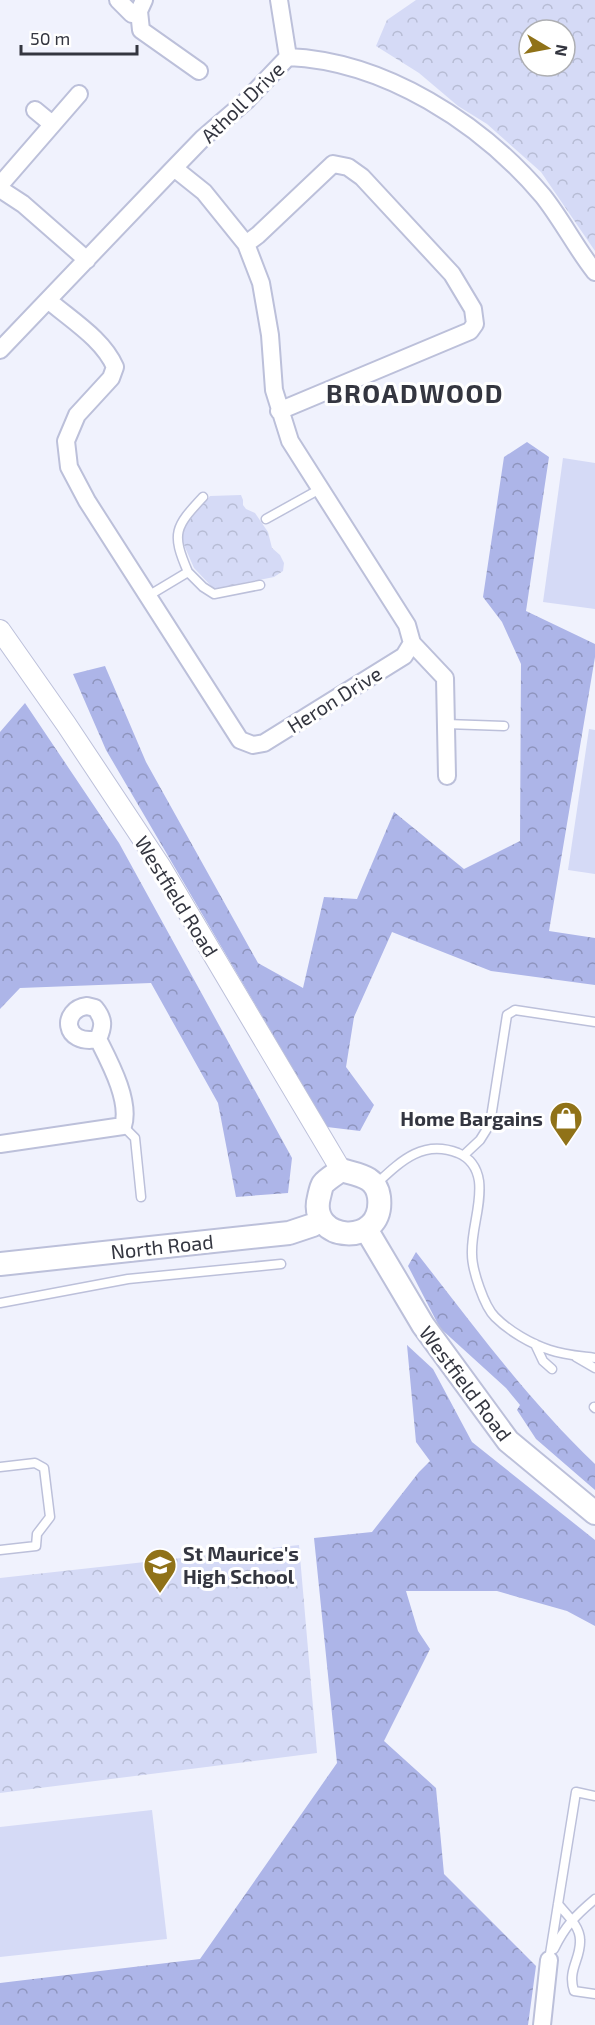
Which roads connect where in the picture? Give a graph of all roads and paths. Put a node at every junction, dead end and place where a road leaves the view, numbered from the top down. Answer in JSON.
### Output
{"nodes":[{"id":1,"x":118,"y":0,"type":"edge"},
{"id":2,"x":279,"y":0,"type":"edge"},
{"id":3,"x":142,"y":5,"type":"edge"},
{"id":4,"x":288,"y":57,"type":"junction"},
{"id":5,"x":199,"y":71,"type":"dead end"},
{"id":6,"x":79,"y":94,"type":"dead end"},
{"id":7,"x":35,"y":110,"type":"dead end"},
{"id":8,"x":52,"y":124,"type":"junction"},
{"id":9,"x":174,"y":168,"type":"junction"},
{"id":10,"x":0,"y":187,"type":"edge"},
{"id":11,"x":246,"y":244,"type":"junction"},
{"id":12,"x":87,"y":260,"type":"junction"},
{"id":13,"x":595,"y":272,"type":"edge"},
{"id":14,"x":48,"y":300,"type":"junction"},
{"id":15,"x":0,"y":350,"type":"edge"},
{"id":16,"x":279,"y":411,"type":"junction"},
{"id":17,"x":320,"y":489,"type":"junction"},
{"id":18,"x":203,"y":497,"type":"dead end"},
{"id":19,"x":266,"y":519,"type":"dead end"},
{"id":20,"x":188,"y":572,"type":"junction"},
{"id":21,"x":260,"y":585,"type":"dead end"},
{"id":22,"x":148,"y":596,"type":"junction"},
{"id":23,"x":0,"y":630,"type":"edge"},
{"id":24,"x":412,"y":643,"type":"junction"},
{"id":25,"x":446,"y":724,"type":"junction"},
{"id":26,"x":504,"y":726,"type":"dead end"},
{"id":27,"x":447,"y":776,"type":"dead end"},
{"id":28,"x":595,"y":1022,"type":"edge"},
{"id":29,"x":98,"y":1039,"type":"dead end"},
{"id":30,"x":123,"y":1126,"type":"junction"},
{"id":31,"x":0,"y":1144,"type":"edge"},
{"id":32,"x":464,"y":1155,"type":"junction"},
{"id":33,"x":341,"y":1170,"type":"junction"},
{"id":34,"x":375,"y":1185,"type":"junction"},
{"id":35,"x":141,"y":1197,"type":"dead end"},
{"id":36,"x":320,"y":1219,"type":"junction"},
{"id":37,"x":366,"y":1229,"type":"junction"},
{"id":38,"x":0,"y":1264,"type":"edge"},
{"id":39,"x":281,"y":1264,"type":"dead end"},
{"id":40,"x":0,"y":1303,"type":"edge"},
{"id":41,"x":535,"y":1344,"type":"junction"},
{"id":42,"x":570,"y":1354,"type":"junction"},
{"id":43,"x":595,"y":1358,"type":"edge"},
{"id":44,"x":595,"y":1368,"type":"edge"},
{"id":45,"x":552,"y":1369,"type":"dead end"},
{"id":46,"x":0,"y":1467,"type":"edge"},
{"id":47,"x":595,"y":1513,"type":"edge"},
{"id":48,"x":0,"y":1550,"type":"edge"},
{"id":49,"x":595,"y":1796,"type":"edge"},
{"id":50,"x":595,"y":1899,"type":"edge"},
{"id":51,"x":558,"y":1904,"type":"junction"},
{"id":52,"x":572,"y":1920,"type":"junction"},
{"id":53,"x":549,"y":1960,"type":"junction"},
{"id":54,"x":595,"y":1994,"type":"edge"},
{"id":55,"x":542,"y":2025,"type":"edge"}],
"edges":[{"from":1,"to":3,"type":"street"},
{"from":2,"to":4,"type":"street"},
{"from":3,"to":5,"type":"street"},
{"from":4,"to":9,"type":"street","name":"Atholl Drive"},
{"from":4,"to":13,"type":"street","name":"Atholl Drive"},
{"from":6,"to":8,"type":"street"},
{"from":7,"to":8,"type":"street"},
{"from":8,"to":10,"type":"street"},
{"from":9,"to":11,"type":"street"},
{"from":9,"to":12,"type":"street","name":"Atholl Drive"},
{"from":10,"to":12,"type":"street"},
{"from":11,"to":16,"type":"street"},
{"from":11,"to":16,"type":"street"},
{"from":12,"to":14,"type":"street","name":"Atholl Drive"},
{"from":14,"to":15,"type":"street","name":"Atholl Drive"},
{"from":14,"to":22,"type":"street","name":"Heron Drive"},
{"from":16,"to":17,"type":"street"},
{"from":17,"to":19,"type":"lane"},
{"from":17,"to":24,"type":"street"},
{"from":18,"to":20,"type":"lane"},
{"from":20,"to":21,"type":"lane"},
{"from":20,"to":22,"type":"lane"},
{"from":22,"to":24,"type":"street","name":"Heron Drive"},
{"from":23,"to":33,"type":"street","name":"Westfield Road"},
{"from":24,"to":25,"type":"street"},
{"from":25,"to":26,"type":"lane"},
{"from":25,"to":27,"type":"street"},
{"from":28,"to":32,"type":"lane"},
{"from":29,"to":30,"type":"street"},
{"from":30,"to":31,"type":"street"},
{"from":30,"to":35,"type":"lane"},
{"from":32,"to":34,"type":"lane"},
{"from":32,"to":41,"type":"lane"},
{"from":33,"to":34,"type":"main road"},
{"from":33,"to":36,"type":"main road"},
{"from":34,"to":37,"type":"main road"},
{"from":36,"to":37,"type":"main road"},
{"from":36,"to":38,"type":"main road","name":"North Road"},
{"from":37,"to":47,"type":"main road","name":"Westfield Road"},
{"from":39,"to":40,"type":"lane"},
{"from":41,"to":42,"type":"lane"},
{"from":41,"to":45,"type":"lane"},
{"from":42,"to":43,"type":"lane"},
{"from":42,"to":44,"type":"lane"},
{"from":46,"to":48,"type":"lane"},
{"from":49,"to":51,"type":"lane"},
{"from":50,"to":52,"type":"lane"},
{"from":51,"to":52,"type":"lane"},
{"from":51,"to":53,"type":"lane"},
{"from":52,"to":53,"type":"lane"},
{"from":52,"to":54,"type":"lane"},
{"from":53,"to":55,"type":"street"}]}
